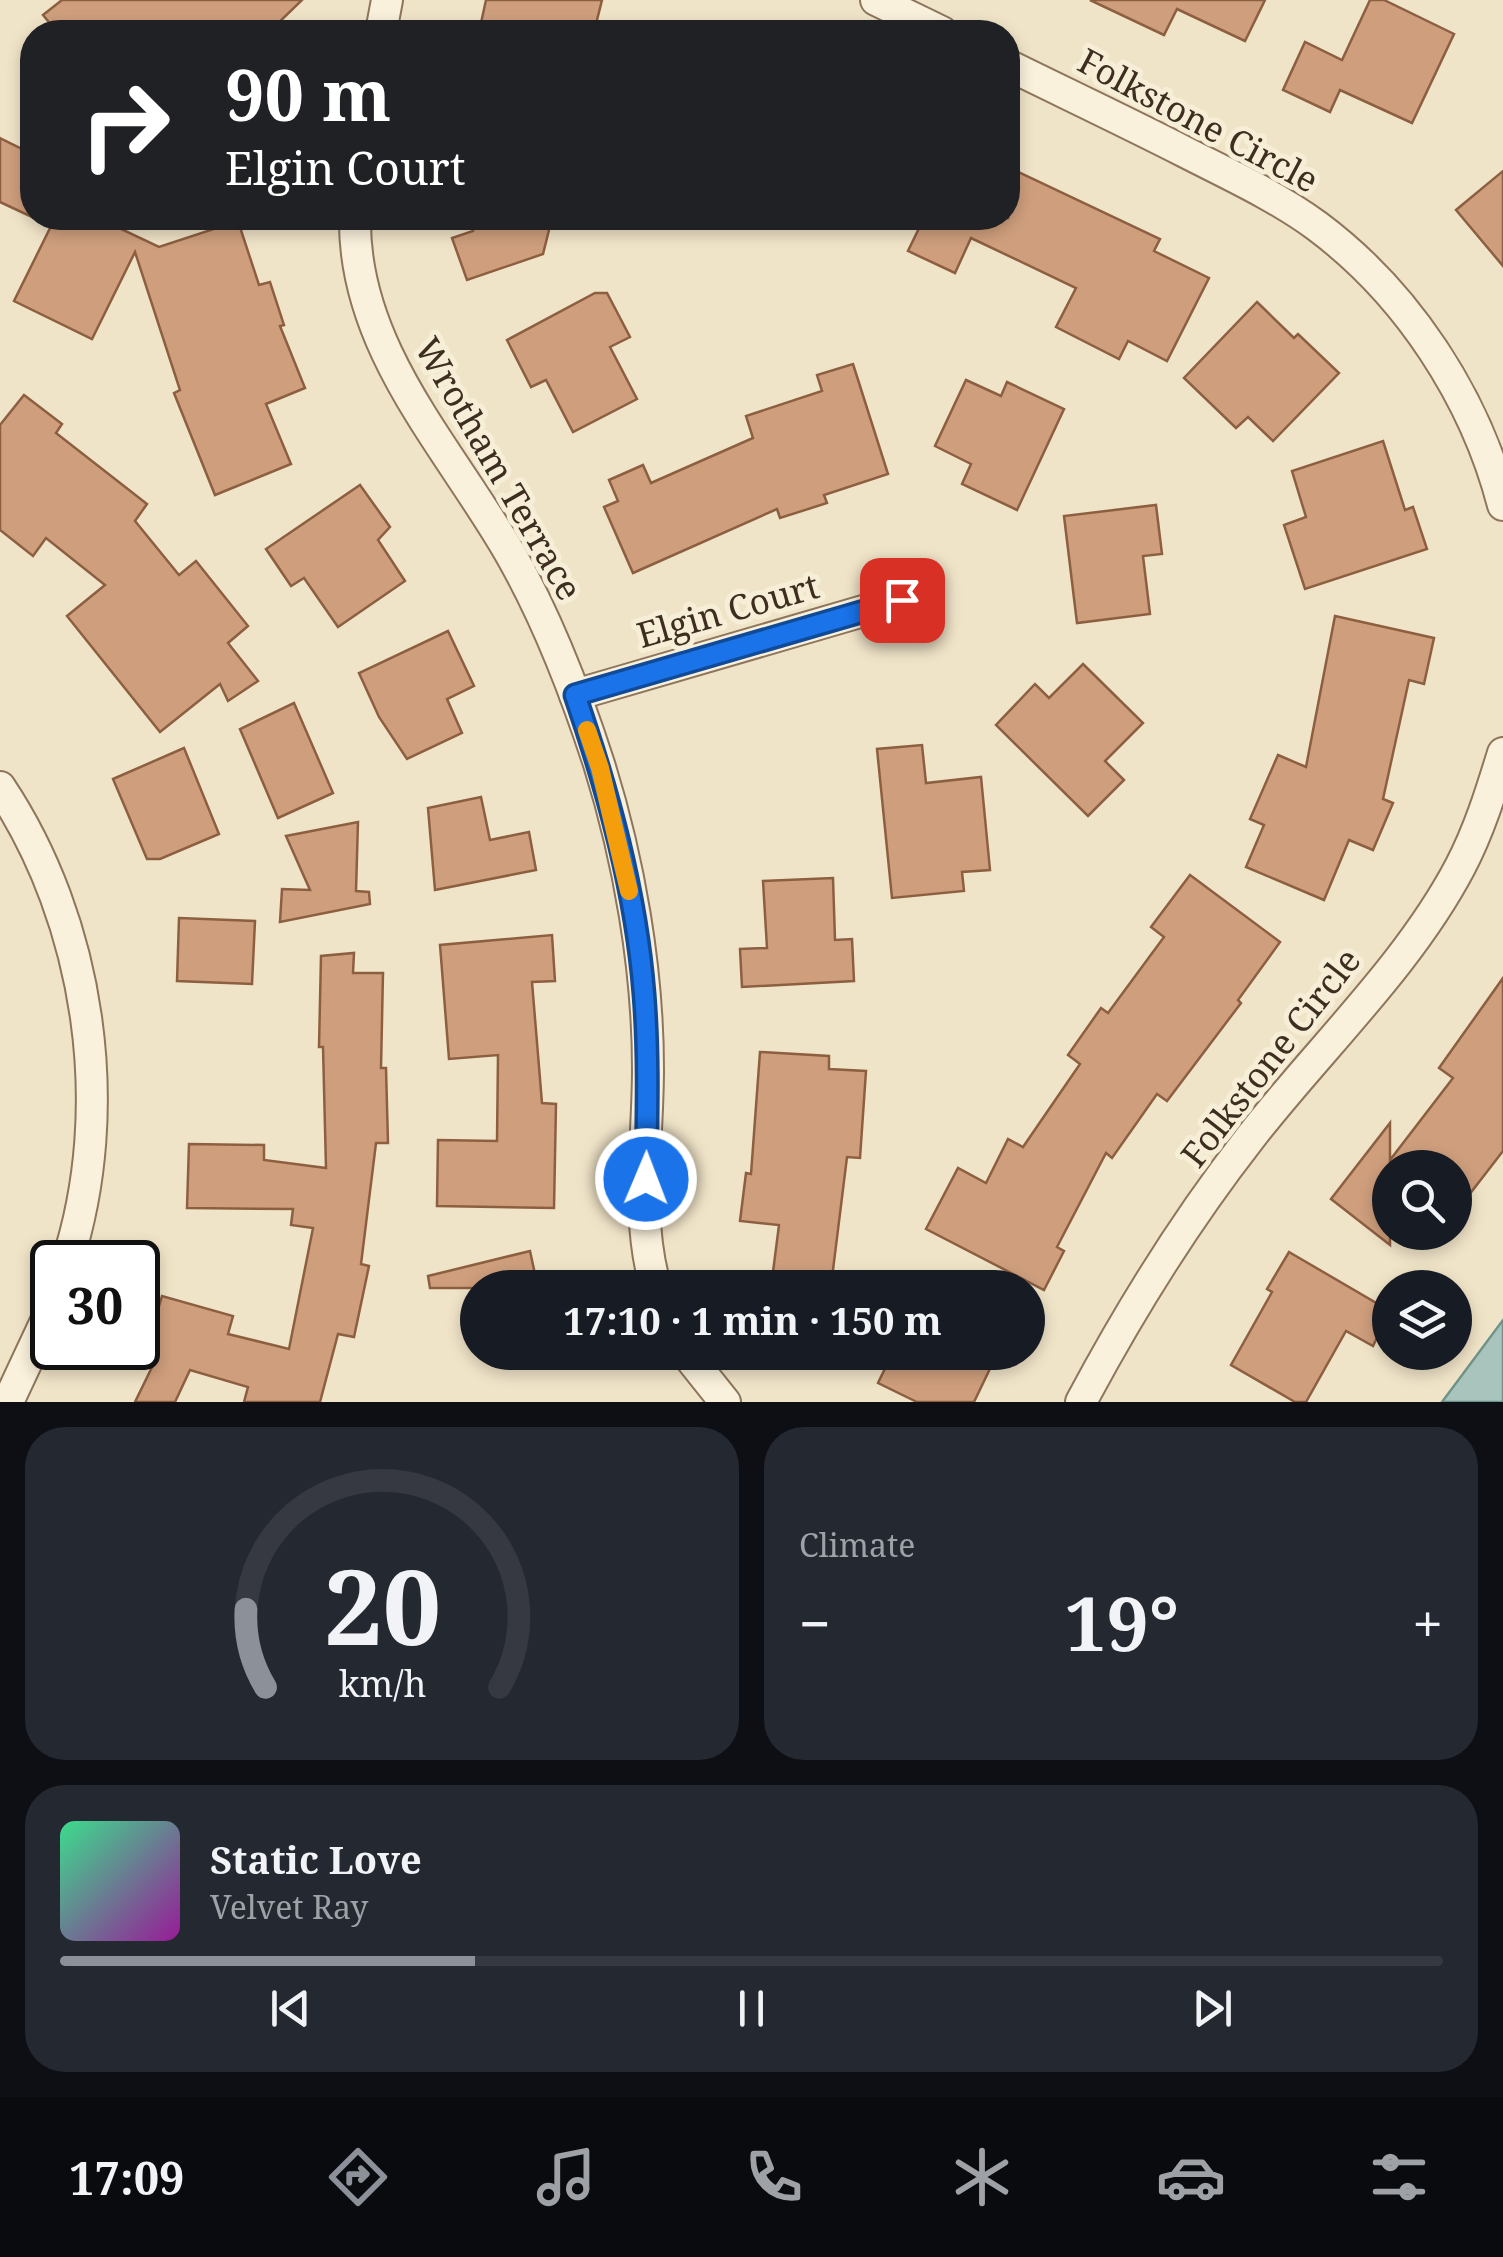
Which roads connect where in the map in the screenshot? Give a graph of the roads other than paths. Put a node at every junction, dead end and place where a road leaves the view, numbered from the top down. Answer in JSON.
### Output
{"nodes":[{"id":1,"x":876,"y":0,"type":"edge"},
{"id":2,"x":917,"y":20,"type":"edge"},
{"id":3,"x":1020,"y":71,"type":"edge"},
{"id":4,"x":356,"y":230,"type":"edge"},
{"id":5,"x":1503,"y":505,"type":"edge"},
{"id":6,"x":902,"y":600,"type":"dead end"},
{"id":7,"x":575,"y":695,"type":"junction"},
{"id":8,"x":1503,"y":753,"type":"edge"},
{"id":9,"x":0,"y":787,"type":"edge"},
{"id":10,"x":72,"y":1240,"type":"edge"},
{"id":11,"x":653,"y":1270,"type":"edge"},
{"id":12,"x":30,"y":1355,"type":"edge"},
{"id":13,"x":700,"y":1370,"type":"edge"},
{"id":14,"x":8,"y":1402,"type":"edge"},
{"id":15,"x":726,"y":1402,"type":"edge"},
{"id":16,"x":1081,"y":1402,"type":"edge"}],
"edges":[{"from":1,"to":2,"type":"street"},
{"from":3,"to":5,"type":"street","name":"Folkstone Circle"},
{"from":4,"to":7,"type":"street","name":"Wrotham Terrace"},
{"from":6,"to":7,"type":"street","name":"Elgin Court"},
{"from":7,"to":11,"type":"street","name":"Wrotham Terrace"},
{"from":8,"to":16,"type":"street","name":"Folkstone Circle"},
{"from":9,"to":10,"type":"street"},
{"from":12,"to":14,"type":"street"},
{"from":13,"to":15,"type":"street"}]}
